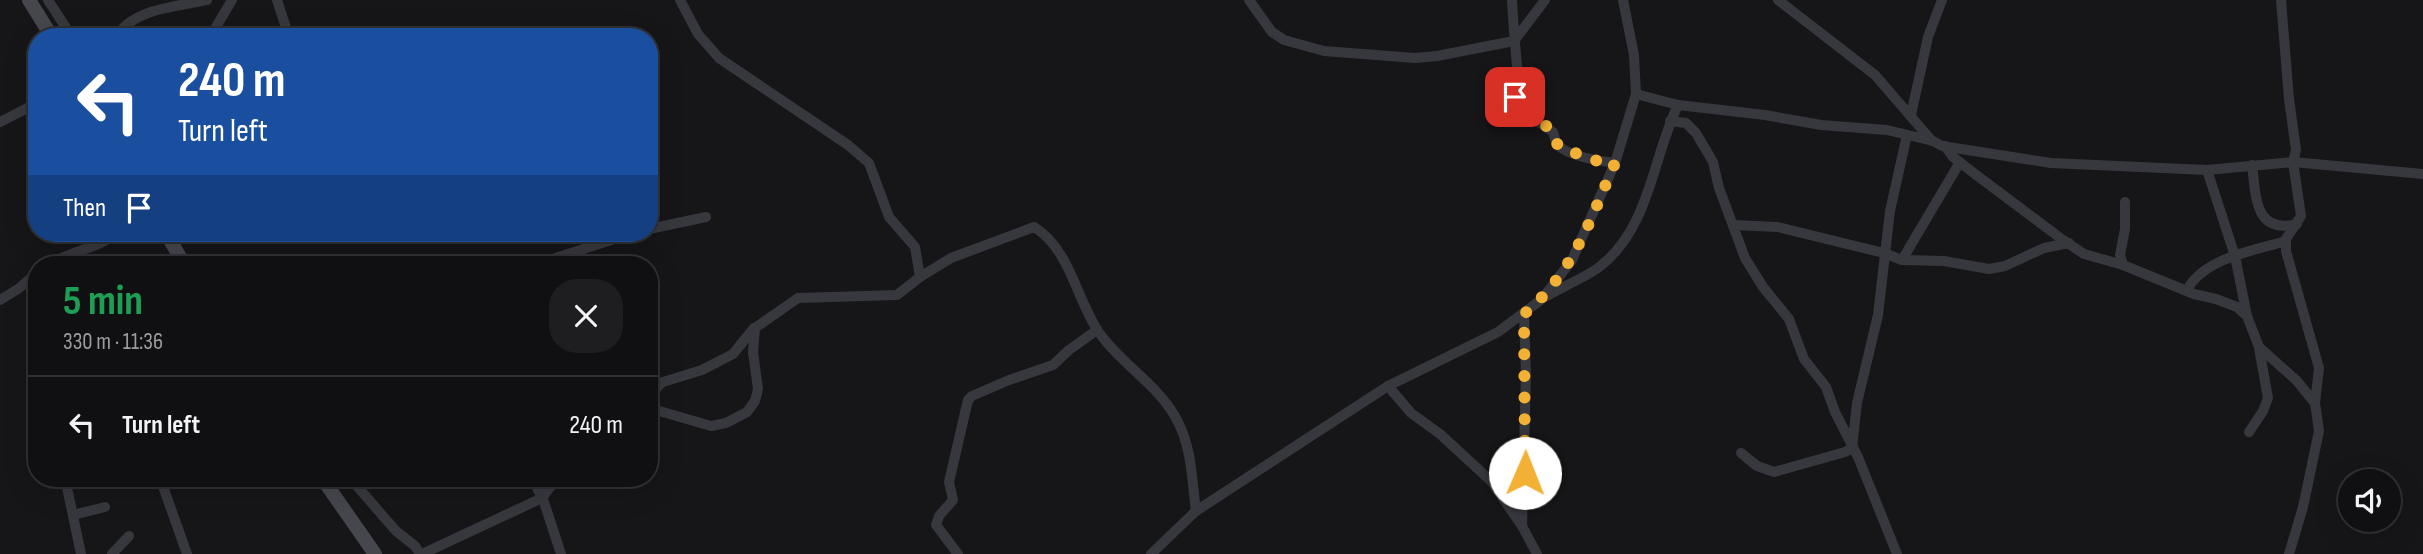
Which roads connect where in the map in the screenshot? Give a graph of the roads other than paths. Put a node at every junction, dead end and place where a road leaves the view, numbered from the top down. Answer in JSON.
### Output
{"nodes":[{"id":1,"x":29,"y":0,"type":"edge"},
{"id":2,"x":48,"y":0,"type":"edge"},
{"id":3,"x":207,"y":0,"type":"edge"},
{"id":4,"x":232,"y":0,"type":"edge"},
{"id":5,"x":276,"y":0,"type":"edge"},
{"id":6,"x":680,"y":0,"type":"edge"},
{"id":7,"x":1249,"y":0,"type":"edge"},
{"id":8,"x":1512,"y":0,"type":"edge"},
{"id":9,"x":1545,"y":0,"type":"edge"},
{"id":10,"x":1623,"y":0,"type":"edge"},
{"id":11,"x":1778,"y":0,"type":"edge"},
{"id":12,"x":1942,"y":0,"type":"edge"},
{"id":13,"x":2281,"y":0,"type":"edge"},
{"id":14,"x":46,"y":28,"type":"edge"},
{"id":15,"x":66,"y":28,"type":"edge"},
{"id":16,"x":123,"y":28,"type":"edge"},
{"id":17,"x":215,"y":28,"type":"edge"},
{"id":18,"x":286,"y":28,"type":"edge"},
{"id":19,"x":1514,"y":41,"type":"junction"},
{"id":20,"x":1636,"y":94,"type":"junction"},
{"id":21,"x":1678,"y":105,"type":"junction"},
{"id":22,"x":28,"y":108,"type":"edge"},
{"id":23,"x":1912,"y":116,"type":"junction"},
{"id":24,"x":1670,"y":121,"type":"junction"},
{"id":25,"x":0,"y":122,"type":"edge"},
{"id":26,"x":1907,"y":135,"type":"junction"},
{"id":27,"x":1933,"y":141,"type":"junction"},
{"id":28,"x":1945,"y":146,"type":"junction"},
{"id":29,"x":1960,"y":162,"type":"junction"},
{"id":30,"x":2292,"y":162,"type":"junction"},
{"id":31,"x":1615,"y":163,"type":"junction"},
{"id":32,"x":2252,"y":165,"type":"junction"},
{"id":33,"x":2207,"y":170,"type":"junction"},
{"id":34,"x":2423,"y":174,"type":"edge"},
{"id":35,"x":2125,"y":202,"type":"dead end"},
{"id":36,"x":706,"y":217,"type":"dead end"},
{"id":37,"x":2297,"y":224,"type":"junction"},
{"id":38,"x":1733,"y":225,"type":"junction"},
{"id":39,"x":658,"y":227,"type":"edge"},
{"id":40,"x":2286,"y":241,"type":"junction"},
{"id":41,"x":104,"y":242,"type":"edge"},
{"id":42,"x":605,"y":242,"type":"edge"},
{"id":43,"x":2069,"y":243,"type":"junction"},
{"id":44,"x":1884,"y":253,"type":"junction"},
{"id":45,"x":73,"y":256,"type":"edge"},
{"id":46,"x":562,"y":256,"type":"edge"},
{"id":47,"x":2235,"y":256,"type":"junction"},
{"id":48,"x":1902,"y":260,"type":"junction"},
{"id":49,"x":2123,"y":265,"type":"junction"},
{"id":50,"x":920,"y":277,"type":"junction"},
{"id":51,"x":28,"y":281,"type":"edge"},
{"id":52,"x":2187,"y":290,"type":"junction"},
{"id":53,"x":1542,"y":299,"type":"junction"},
{"id":54,"x":0,"y":300,"type":"edge"},
{"id":55,"x":1524,"y":314,"type":"junction"},
{"id":56,"x":2247,"y":316,"type":"junction"},
{"id":57,"x":755,"y":328,"type":"junction"},
{"id":58,"x":1097,"y":330,"type":"junction"},
{"id":59,"x":2259,"y":348,"type":"junction"},
{"id":60,"x":1388,"y":386,"type":"junction"},
{"id":61,"x":658,"y":388,"type":"edge"},
{"id":62,"x":2315,"y":403,"type":"junction"},
{"id":63,"x":658,"y":411,"type":"edge"},
{"id":64,"x":2249,"y":432,"type":"dead end"},
{"id":65,"x":1852,"y":447,"type":"junction"},
{"id":66,"x":1741,"y":453,"type":"dead end"},
{"id":67,"x":67,"y":487,"type":"edge"},
{"id":68,"x":163,"y":487,"type":"edge"},
{"id":69,"x":328,"y":487,"type":"edge"},
{"id":70,"x":358,"y":487,"type":"edge"},
{"id":71,"x":536,"y":487,"type":"edge"},
{"id":72,"x":551,"y":487,"type":"edge"},
{"id":73,"x":542,"y":498,"type":"junction"},
{"id":74,"x":105,"y":507,"type":"dead end"},
{"id":75,"x":1196,"y":511,"type":"junction"},
{"id":76,"x":74,"y":515,"type":"junction"},
{"id":77,"x":1522,"y":526,"type":"junction"},
{"id":78,"x":129,"y":536,"type":"dead end"},
{"id":79,"x":81,"y":554,"type":"edge"},
{"id":80,"x":112,"y":554,"type":"edge"},
{"id":81,"x":187,"y":554,"type":"edge"},
{"id":82,"x":375,"y":554,"type":"edge"},
{"id":83,"x":421,"y":554,"type":"edge"},
{"id":84,"x":561,"y":554,"type":"edge"},
{"id":85,"x":958,"y":554,"type":"edge"},
{"id":86,"x":1151,"y":554,"type":"edge"},
{"id":87,"x":1537,"y":554,"type":"edge"},
{"id":88,"x":1897,"y":554,"type":"edge"},
{"id":89,"x":2289,"y":554,"type":"edge"}],
"edges":[{"from":1,"to":14,"type":"main road"},
{"from":2,"to":15,"type":"street"},
{"from":3,"to":16,"type":"street"},
{"from":4,"to":17,"type":"street"},
{"from":5,"to":18,"type":"street"},
{"from":6,"to":50,"type":"street"},
{"from":7,"to":19,"type":"street"},
{"from":8,"to":19,"type":"street"},
{"from":9,"to":19,"type":"street"},
{"from":10,"to":20,"type":"street"},
{"from":11,"to":23,"type":"street"},
{"from":12,"to":23,"type":"street"},
{"from":13,"to":30,"type":"street"},
{"from":19,"to":31,"type":"street"},
{"from":20,"to":21,"type":"street"},
{"from":20,"to":31,"type":"street"},
{"from":21,"to":24,"type":"street"},
{"from":21,"to":26,"type":"street"},
{"from":22,"to":25,"type":"street"},
{"from":23,"to":27,"type":"street"},
{"from":24,"to":38,"type":"street"},
{"from":24,"to":53,"type":"street"},
{"from":26,"to":27,"type":"street"},
{"from":26,"to":44,"type":"street"},
{"from":27,"to":28,"type":"street"},
{"from":28,"to":29,"type":"street"},
{"from":28,"to":33,"type":"street"},
{"from":29,"to":43,"type":"street"},
{"from":29,"to":48,"type":"street"},
{"from":30,"to":32,"type":"street"},
{"from":30,"to":34,"type":"street"},
{"from":30,"to":37,"type":"street"},
{"from":31,"to":53,"type":"street"},
{"from":32,"to":33,"type":"street"},
{"from":32,"to":37,"type":"street"},
{"from":33,"to":47,"type":"street"},
{"from":35,"to":49,"type":"street"},
{"from":36,"to":39,"type":"street"},
{"from":37,"to":40,"type":"street"},
{"from":38,"to":44,"type":"street"},
{"from":38,"to":65,"type":"street"},
{"from":40,"to":47,"type":"street"},
{"from":40,"to":62,"type":"street"},
{"from":41,"to":45,"type":"street"},
{"from":42,"to":46,"type":"street"},
{"from":43,"to":48,"type":"street"},
{"from":43,"to":49,"type":"street"},
{"from":44,"to":48,"type":"street"},
{"from":44,"to":65,"type":"street"},
{"from":47,"to":52,"type":"street"},
{"from":47,"to":56,"type":"street"},
{"from":49,"to":52,"type":"street"},
{"from":50,"to":57,"type":"street"},
{"from":50,"to":58,"type":"street"},
{"from":51,"to":54,"type":"street"},
{"from":52,"to":56,"type":"street"},
{"from":53,"to":55,"type":"street"},
{"from":55,"to":60,"type":"street"},
{"from":55,"to":77,"type":"street"},
{"from":56,"to":59,"type":"street"},
{"from":57,"to":61,"type":"street"},
{"from":57,"to":63,"type":"street"},
{"from":58,"to":75,"type":"street"},
{"from":58,"to":85,"type":"street"},
{"from":59,"to":62,"type":"street"},
{"from":59,"to":64,"type":"street"},
{"from":60,"to":75,"type":"street"},
{"from":60,"to":77,"type":"street"},
{"from":62,"to":89,"type":"street"},
{"from":65,"to":66,"type":"street"},
{"from":65,"to":88,"type":"street"},
{"from":67,"to":76,"type":"street"},
{"from":68,"to":81,"type":"street"},
{"from":69,"to":82,"type":"main road"},
{"from":70,"to":83,"type":"street"},
{"from":71,"to":73,"type":"street"},
{"from":72,"to":73,"type":"street"},
{"from":73,"to":83,"type":"street"},
{"from":73,"to":84,"type":"street"},
{"from":74,"to":76,"type":"street"},
{"from":75,"to":86,"type":"street"},
{"from":76,"to":79,"type":"street"},
{"from":77,"to":87,"type":"street"},
{"from":78,"to":80,"type":"street"}]}
